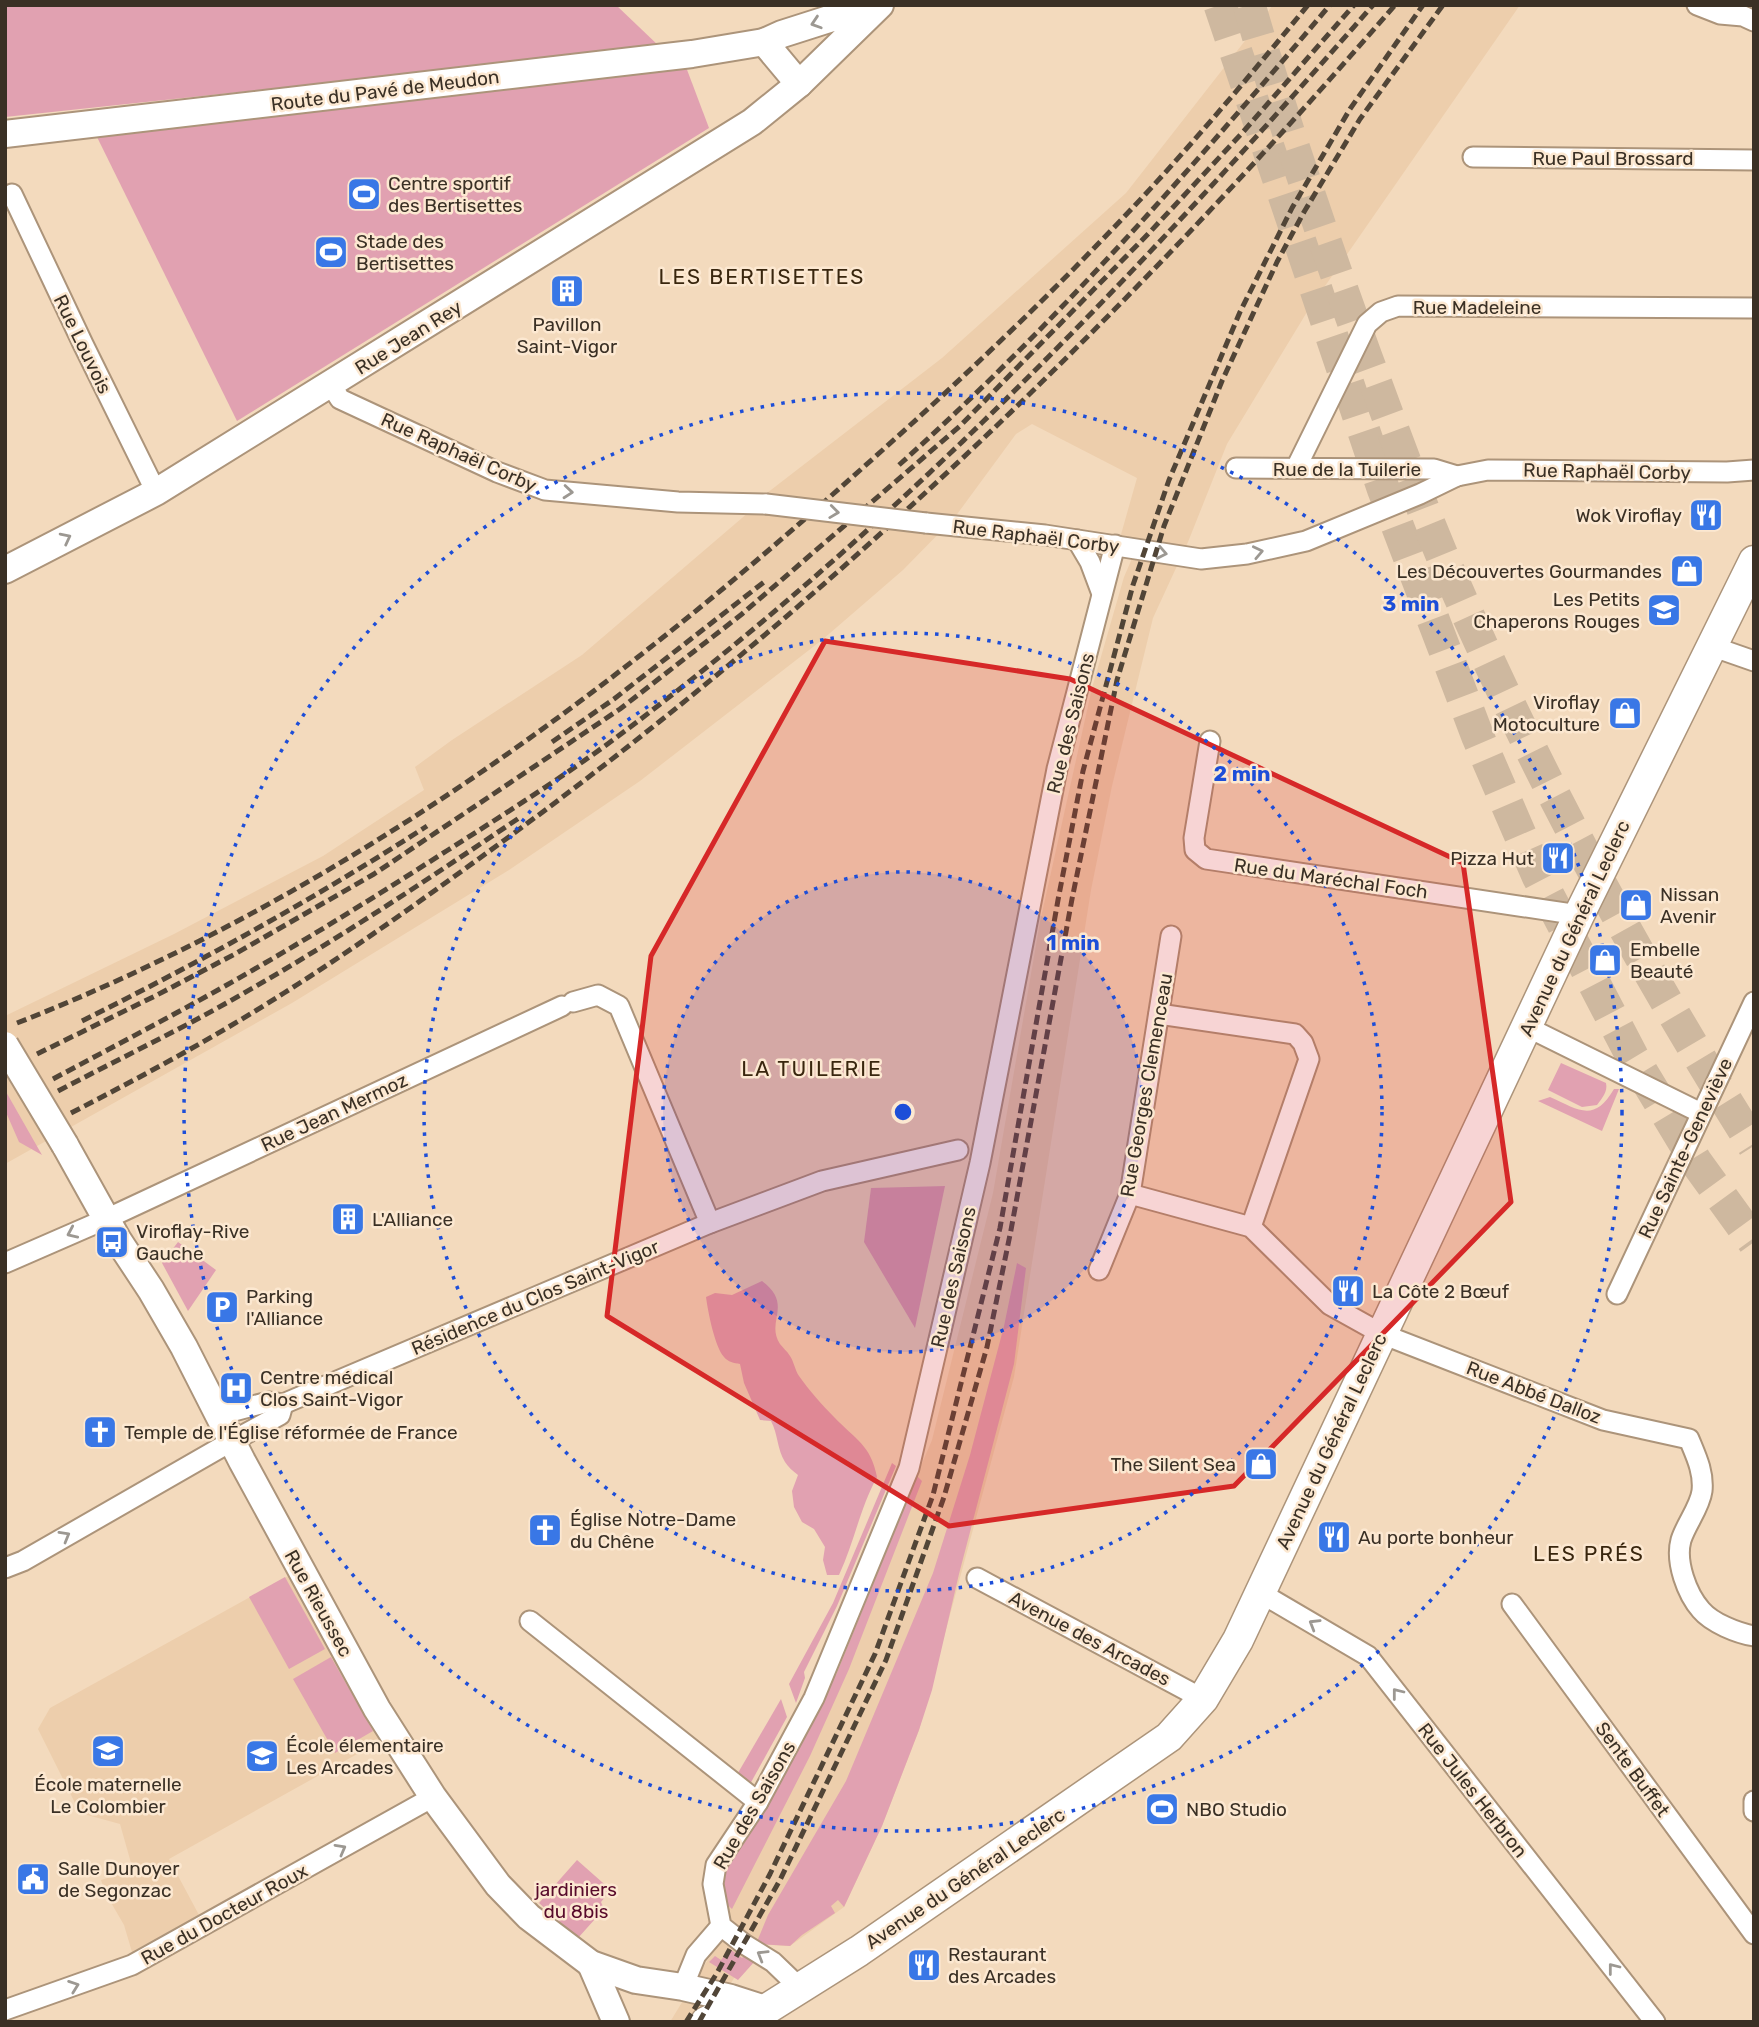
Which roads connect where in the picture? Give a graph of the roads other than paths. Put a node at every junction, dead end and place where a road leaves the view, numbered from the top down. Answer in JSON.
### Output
{"nodes":[{"id":1,"x":1697,"y":5,"type":"edge"},
{"id":2,"x":875,"y":9,"type":"edge"},
{"id":3,"x":1754,"y":21,"type":"edge"},
{"id":4,"x":764,"y":43,"type":"junction"},
{"id":5,"x":799,"y":84,"type":"junction"},
{"id":6,"x":5,"y":134,"type":"edge"},
{"id":7,"x":1473,"y":157,"type":"dead end"},
{"id":8,"x":1754,"y":160,"type":"edge"},
{"id":9,"x":12,"y":194,"type":"dead end"},
{"id":10,"x":1754,"y":308,"type":"edge"},
{"id":11,"x":331,"y":385,"type":"junction"},
{"id":12,"x":1236,"y":468,"type":"dead end"},
{"id":13,"x":1296,"y":468,"type":"junction"},
{"id":14,"x":1754,"y":470,"type":"edge"},
{"id":15,"x":1457,"y":475,"type":"junction"},
{"id":16,"x":156,"y":492,"type":"junction"},
{"id":17,"x":1077,"y":540,"type":"junction"},
{"id":18,"x":1115,"y":545,"type":"junction"},
{"id":19,"x":1754,"y":561,"type":"edge"},
{"id":20,"x":5,"y":570,"type":"edge"},
{"id":21,"x":1102,"y":594,"type":"junction"},
{"id":22,"x":1711,"y":646,"type":"junction"},
{"id":23,"x":1754,"y":661,"type":"edge"},
{"id":24,"x":1210,"y":741,"type":"dead end"},
{"id":25,"x":1579,"y":915,"type":"junction"},
{"id":26,"x":1171,"y":936,"type":"dead end"},
{"id":27,"x":1754,"y":1002,"type":"edge"},
{"id":28,"x":1159,"y":1014,"type":"junction"},
{"id":29,"x":1527,"y":1027,"type":"junction"},
{"id":30,"x":5,"y":1045,"type":"edge"},
{"id":31,"x":1701,"y":1113,"type":"junction"},
{"id":32,"x":958,"y":1150,"type":"dead end"},
{"id":33,"x":1130,"y":1194,"type":"junction"},
{"id":34,"x":106,"y":1219,"type":"junction"},
{"id":35,"x":710,"y":1223,"type":"junction"},
{"id":36,"x":1251,"y":1227,"type":"junction"},
{"id":37,"x":5,"y":1262,"type":"edge"},
{"id":38,"x":1099,"y":1270,"type":"dead end"},
{"id":39,"x":1617,"y":1294,"type":"dead end"},
{"id":40,"x":1382,"y":1334,"type":"junction"},
{"id":41,"x":284,"y":1404,"type":"junction"},
{"id":42,"x":219,"y":1415,"type":"junction"},
{"id":43,"x":233,"y":1442,"type":"junction"},
{"id":44,"x":5,"y":1568,"type":"edge"},
{"id":45,"x":977,"y":1578,"type":"dead end"},
{"id":46,"x":1259,"y":1592,"type":"junction"},
{"id":47,"x":1512,"y":1604,"type":"dead end"},
{"id":48,"x":530,"y":1621,"type":"dead end"},
{"id":49,"x":1754,"y":1636,"type":"edge"},
{"id":50,"x":1203,"y":1699,"type":"junction"},
{"id":51,"x":433,"y":1797,"type":"junction"},
{"id":52,"x":1754,"y":1801,"type":"edge"},
{"id":53,"x":758,"y":1802,"type":"junction"},
{"id":54,"x":1754,"y":1811,"type":"edge"},
{"id":55,"x":721,"y":1926,"type":"junction"},
{"id":56,"x":1754,"y":1934,"type":"edge"},
{"id":57,"x":591,"y":1964,"type":"junction"},
{"id":58,"x":683,"y":1987,"type":"junction"},
{"id":59,"x":800,"y":1988,"type":"junction"},
{"id":60,"x":8,"y":2009,"type":"edge"},
{"id":61,"x":763,"y":2018,"type":"edge"},
{"id":62,"x":616,"y":2022,"type":"edge"},
{"id":63,"x":706,"y":2022,"type":"edge"},
{"id":64,"x":728,"y":2022,"type":"edge"},
{"id":65,"x":1656,"y":2022,"type":"edge"}],
"edges":[{"from":1,"to":3,"type":"street"},
{"from":2,"to":4,"type":"street","name":"Route du Pavé de Meudon","one_way":true},
{"from":2,"to":5,"type":"street","name":"Rue Jean Rey"},
{"from":4,"to":5,"type":"street"},
{"from":4,"to":6,"type":"street","name":"Route du Pavé de Meudon"},
{"from":5,"to":11,"type":"street","name":"Rue Jean Rey"},
{"from":7,"to":8,"type":"street","name":"Rue Paul Brossard"},
{"from":9,"to":16,"type":"street","name":"Rue Louvois"},
{"from":10,"to":13,"type":"street","name":"Rue Madeleine"},
{"from":11,"to":16,"type":"street","name":"Rue Jean Rey"},
{"from":11,"to":17,"type":"street","name":"Rue Raphaël Corby","one_way":true,"bridge":true},
{"from":12,"to":13,"type":"street","name":"Rue de la Tuilerie"},
{"from":13,"to":15,"type":"street","name":"Rue de la Tuilerie"},
{"from":14,"to":15,"type":"street","name":"Rue Raphaël Corby"},
{"from":18,"to":15,"type":"street","name":"Rue Raphaël Corby","one_way":true},
{"from":20,"to":16,"type":"street","name":"Rue Jean Rey","one_way":true},
{"from":17,"to":18,"type":"street","name":"Rue Raphaël Corby"},
{"from":17,"to":21,"type":"street"},
{"from":18,"to":21,"type":"street","name":"Rue des Saisons"},
{"from":19,"to":22,"type":"main road","name":"Avenue du Général Leclerc"},
{"from":21,"to":53,"type":"street","name":"Rue des Saisons"},
{"from":22,"to":23,"type":"street"},
{"from":22,"to":25,"type":"main road","name":"Avenue du Général Leclerc"},
{"from":24,"to":25,"type":"street","name":"Rue du Maréchal Foch"},
{"from":25,"to":29,"type":"main road","name":"Avenue du Général Leclerc"},
{"from":26,"to":28,"type":"street","name":"Rue Georges Clemenceau"},
{"from":27,"to":31,"type":"street","name":"Rue Sainte-Geneviève"},
{"from":28,"to":33,"type":"street","name":"Rue Georges Clemenceau"},
{"from":28,"to":36,"type":"street"},
{"from":29,"to":31,"type":"street"},
{"from":29,"to":40,"type":"main road","name":"Avenue du Général Leclerc"},
{"from":30,"to":34,"type":"street","name":"Rue Rieussec","bridge":true},
{"from":31,"to":39,"type":"street","name":"Rue Sainte-Geneviève"},
{"from":32,"to":35,"type":"street","name":"Résidence du Clos Saint-Vigor"},
{"from":33,"to":36,"type":"street"},
{"from":33,"to":38,"type":"street","name":"Rue Georges Clemenceau"},
{"from":34,"to":35,"type":"street","name":"Rue Jean Mermoz"},
{"from":34,"to":37,"type":"street","name":"Rue Jean Mermoz","one_way":true},
{"from":34,"to":42,"type":"street","name":"Rue Rieussec"},
{"from":35,"to":41,"type":"street","name":"Résidence du Clos Saint-Vigor"},
{"from":36,"to":40,"type":"street","name":"Rue Abbé Dalloz"},
{"from":40,"to":46,"type":"main road","name":"Avenue du Général Leclerc"},
{"from":40,"to":49,"type":"street","name":"Rue Abbé Dalloz"},
{"from":41,"to":42,"type":"street","name":"Résidence du Clos Saint-Vigor"},
{"from":41,"to":43,"type":"street","name":"Résidence du Clos Saint-Vigor"},
{"from":42,"to":43,"type":"street","name":"Rue Rieussec"},
{"from":44,"to":43,"type":"street","name":"Résidence du Clos Saint-Vigor","one_way":true},
{"from":43,"to":51,"type":"street","name":"Rue Rieussec"},
{"from":45,"to":50,"type":"street","name":"Avenue des Arcades"},
{"from":46,"to":50,"type":"main road","name":"Avenue du Général Leclerc"},
{"from":65,"to":46,"type":"street","name":"Rue Jules Herbron","one_way":true},
{"from":47,"to":56,"type":"street","name":"Sente Buffet"},
{"from":48,"to":53,"type":"street"},
{"from":50,"to":59,"type":"main road","name":"Avenue du Général Leclerc"},
{"from":51,"to":57,"type":"street","name":"Rue Rieussec"},
{"from":60,"to":51,"type":"street","name":"Rue du Docteur Roux","one_way":true},
{"from":52,"to":54,"type":"street"},
{"from":53,"to":55,"type":"street","name":"Rue des Saisons"},
{"from":55,"to":58,"type":"street"},
{"from":59,"to":55,"type":"street","one_way":true},
{"from":57,"to":58,"type":"street","name":"Rue Rieussec"},
{"from":57,"to":62,"type":"street"},
{"from":58,"to":61,"type":"street","name":"Rue Rieussec"},
{"from":59,"to":61,"type":"main road","name":"Avenue du Général Leclerc"},
{"from":63,"to":64,"type":"main road"}]}
